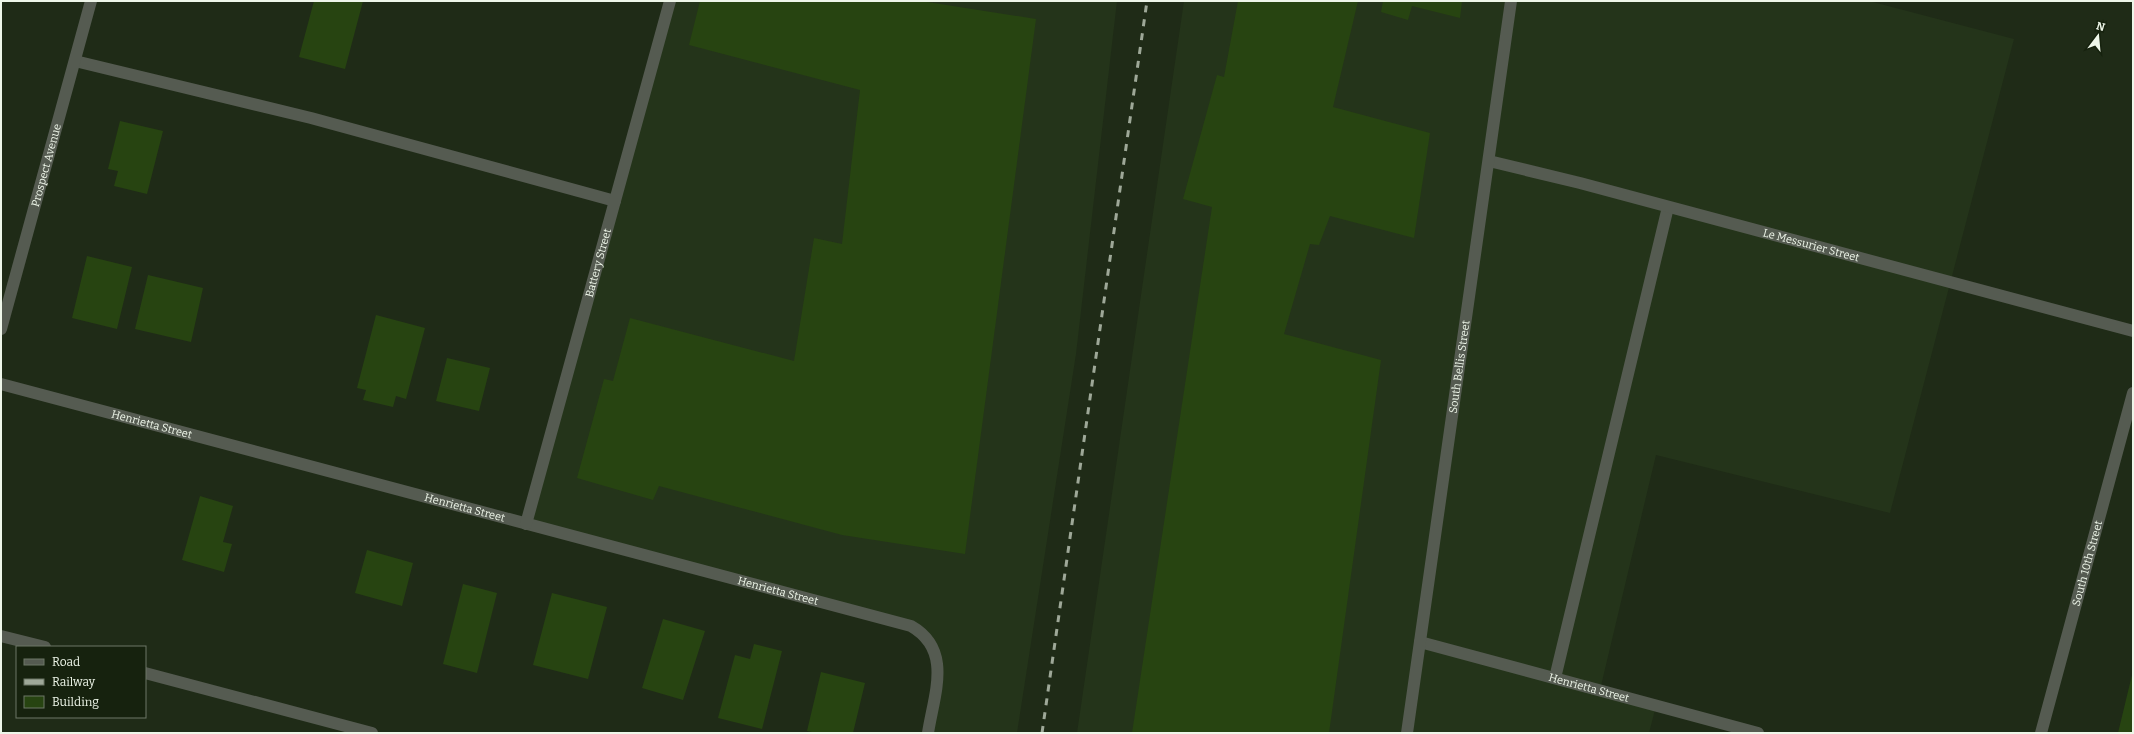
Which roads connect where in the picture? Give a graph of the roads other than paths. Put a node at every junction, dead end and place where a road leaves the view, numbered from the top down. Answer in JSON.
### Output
{"nodes":[{"id":1,"x":92,"y":1,"type":"edge"},
{"id":2,"x":670,"y":1,"type":"edge"},
{"id":3,"x":1511,"y":1,"type":"edge"},
{"id":4,"x":75,"y":61,"type":"junction"},
{"id":5,"x":1489,"y":161,"type":"junction"},
{"id":6,"x":615,"y":201,"type":"junction"},
{"id":7,"x":1668,"y":207,"type":"junction"},
{"id":8,"x":1,"y":329,"type":"edge"},
{"id":9,"x":2133,"y":332,"type":"edge"},
{"id":10,"x":1,"y":384,"type":"edge"},
{"id":11,"x":2133,"y":393,"type":"edge"},
{"id":12,"x":526,"y":524,"type":"junction"},
{"id":13,"x":1,"y":636,"type":"edge"},
{"id":14,"x":1420,"y":642,"type":"junction"},
{"id":15,"x":41,"y":646,"type":"edge"},
{"id":16,"x":146,"y":673,"type":"edge"},
{"id":17,"x":1555,"y":678,"type":"junction"},
{"id":18,"x":372,"y":733,"type":"edge"},
{"id":19,"x":928,"y":733,"type":"edge"},
{"id":20,"x":1407,"y":733,"type":"edge"},
{"id":21,"x":1758,"y":733,"type":"edge"},
{"id":22,"x":2041,"y":733,"type":"edge"}],
"edges":[{"from":1,"to":4,"type":"street","name":"Prospect Avenue"},
{"from":2,"to":6,"type":"street","name":"Battery Street"},
{"from":3,"to":5,"type":"street","name":"South Bellis Street"},
{"from":4,"to":6,"type":"street"},
{"from":4,"to":8,"type":"street","name":"Prospect Avenue"},
{"from":5,"to":7,"type":"street","name":"Le Messurier Street"},
{"from":5,"to":14,"type":"street","name":"South Bellis Street"},
{"from":6,"to":12,"type":"street","name":"Battery Street"},
{"from":7,"to":9,"type":"street","name":"Le Messurier Street"},
{"from":7,"to":17,"type":"street"},
{"from":10,"to":12,"type":"street","name":"Henrietta Street"},
{"from":11,"to":22,"type":"street","name":"South 10th Street"},
{"from":12,"to":19,"type":"street","name":"Henrietta Street"},
{"from":13,"to":15,"type":"street"},
{"from":14,"to":17,"type":"street","name":"Henrietta Street"},
{"from":14,"to":20,"type":"street","name":"South Bellis Street"},
{"from":16,"to":18,"type":"street"},
{"from":17,"to":21,"type":"street","name":"Henrietta Street"}]}
